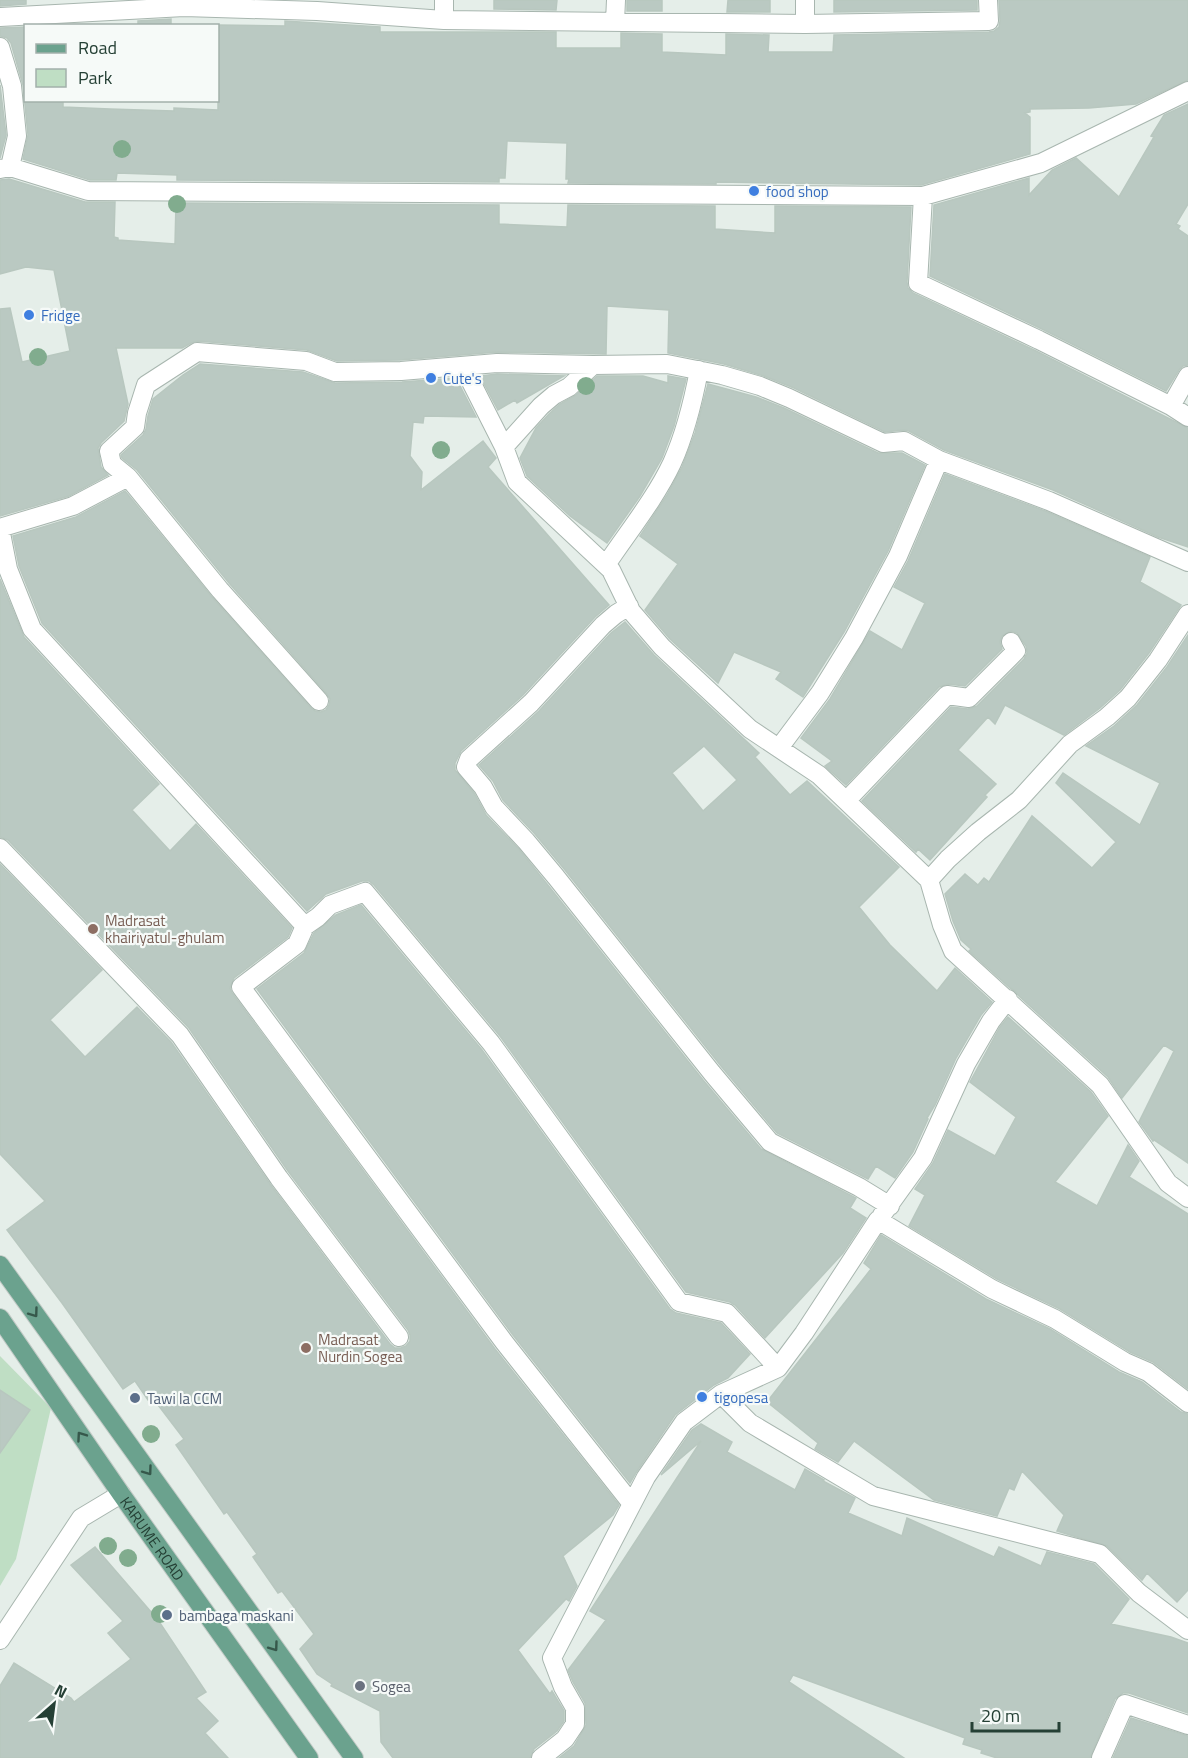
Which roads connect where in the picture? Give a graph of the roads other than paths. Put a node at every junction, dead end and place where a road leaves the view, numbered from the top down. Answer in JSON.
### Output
{"nodes":[{"id":1,"x":444,"y":0,"type":"edge"},
{"id":2,"x":616,"y":0,"type":"edge"},
{"id":3,"x":805,"y":0,"type":"edge"},
{"id":4,"x":988,"y":0,"type":"edge"},
{"id":5,"x":182,"y":4,"type":"edge"},
{"id":6,"x":266,"y":5,"type":"edge"},
{"id":7,"x":101,"y":6,"type":"edge"},
{"id":8,"x":365,"y":7,"type":"edge"},
{"id":9,"x":0,"y":17,"type":"edge"},
{"id":10,"x":444,"y":20,"type":"junction"},
{"id":11,"x":615,"y":22,"type":"junction"},
{"id":12,"x":805,"y":24,"type":"junction"},
{"id":13,"x":0,"y":47,"type":"edge"},
{"id":14,"x":1188,"y":91,"type":"edge"},
{"id":15,"x":5,"y":168,"type":"edge"},
{"id":16,"x":923,"y":196,"type":"junction"},
{"id":17,"x":593,"y":365,"type":"junction"},
{"id":18,"x":463,"y":366,"type":"junction"},
{"id":19,"x":699,"y":370,"type":"junction"},
{"id":20,"x":1188,"y":376,"type":"edge"},
{"id":21,"x":1171,"y":406,"type":"junction"},
{"id":22,"x":1188,"y":417,"type":"edge"},
{"id":23,"x":504,"y":447,"type":"junction"},
{"id":24,"x":939,"y":460,"type":"junction"},
{"id":25,"x":128,"y":477,"type":"junction"},
{"id":26,"x":0,"y":528,"type":"edge"},
{"id":27,"x":1188,"y":562,"type":"edge"},
{"id":28,"x":606,"y":565,"type":"junction"},
{"id":29,"x":629,"y":606,"type":"junction"},
{"id":30,"x":1188,"y":614,"type":"edge"},
{"id":31,"x":1011,"y":642,"type":"dead end"},
{"id":32,"x":319,"y":701,"type":"dead end"},
{"id":33,"x":779,"y":748,"type":"junction"},
{"id":34,"x":847,"y":800,"type":"junction"},
{"id":35,"x":0,"y":848,"type":"edge"},
{"id":36,"x":929,"y":880,"type":"junction"},
{"id":37,"x":305,"y":926,"type":"junction"},
{"id":38,"x":1008,"y":999,"type":"junction"},
{"id":39,"x":1188,"y":1198,"type":"edge"},
{"id":40,"x":890,"y":1206,"type":"junction"},
{"id":41,"x":878,"y":1220,"type":"junction"},
{"id":42,"x":0,"y":1265,"type":"edge"},
{"id":43,"x":0,"y":1318,"type":"edge"},
{"id":44,"x":399,"y":1337,"type":"dead end"},
{"id":45,"x":778,"y":1368,"type":"junction"},
{"id":46,"x":721,"y":1394,"type":"junction"},
{"id":47,"x":1188,"y":1403,"type":"edge"},
{"id":48,"x":121,"y":1494,"type":"junction"},
{"id":49,"x":632,"y":1504,"type":"junction"},
{"id":50,"x":1188,"y":1630,"type":"edge"},
{"id":51,"x":0,"y":1640,"type":"edge"},
{"id":52,"x":1188,"y":1725,"type":"edge"},
{"id":53,"x":309,"y":1758,"type":"edge"},
{"id":54,"x":354,"y":1758,"type":"edge"},
{"id":55,"x":541,"y":1758,"type":"edge"},
{"id":56,"x":1101,"y":1758,"type":"edge"}],
"edges":[{"from":1,"to":10,"type":"street"},
{"from":2,"to":11,"type":"street"},
{"from":3,"to":12,"type":"street"},
{"from":4,"to":12,"type":"street"},
{"from":5,"to":6,"type":"street"},
{"from":5,"to":7,"type":"street"},
{"from":6,"to":8,"type":"street"},
{"from":7,"to":9,"type":"street"},
{"from":8,"to":10,"type":"street"},
{"from":10,"to":11,"type":"street"},
{"from":11,"to":12,"type":"street"},
{"from":13,"to":15,"type":"street"},
{"from":14,"to":16,"type":"street"},
{"from":15,"to":16,"type":"street"},
{"from":16,"to":21,"type":"street"},
{"from":17,"to":18,"type":"street"},
{"from":17,"to":19,"type":"street"},
{"from":17,"to":23,"type":"street"},
{"from":18,"to":23,"type":"street"},
{"from":18,"to":25,"type":"street"},
{"from":19,"to":24,"type":"street"},
{"from":19,"to":28,"type":"street"},
{"from":20,"to":21,"type":"street"},
{"from":21,"to":22,"type":"street"},
{"from":23,"to":28,"type":"street"},
{"from":24,"to":27,"type":"street"},
{"from":24,"to":33,"type":"street"},
{"from":25,"to":26,"type":"street"},
{"from":25,"to":32,"type":"street"},
{"from":26,"to":37,"type":"street"},
{"from":28,"to":29,"type":"street"},
{"from":29,"to":33,"type":"street"},
{"from":29,"to":40,"type":"street"},
{"from":30,"to":36,"type":"street"},
{"from":31,"to":34,"type":"street"},
{"from":33,"to":34,"type":"street"},
{"from":34,"to":36,"type":"street"},
{"from":35,"to":44,"type":"street"},
{"from":36,"to":38,"type":"street"},
{"from":37,"to":45,"type":"street"},
{"from":37,"to":49,"type":"street"},
{"from":38,"to":39,"type":"street"},
{"from":38,"to":40,"type":"street"},
{"from":40,"to":41,"type":"street"},
{"from":41,"to":45,"type":"street"},
{"from":41,"to":47,"type":"street"},
{"from":42,"to":54,"type":"main road","one_way":true},
{"from":48,"to":43,"type":"main road","name":"KARUME ROAD","one_way":true},
{"from":45,"to":46,"type":"street"},
{"from":46,"to":49,"type":"street"},
{"from":46,"to":50,"type":"street"},
{"from":48,"to":51,"type":"street"},
{"from":48,"to":53,"type":"main road","name":"KARUME ROAD"},
{"from":49,"to":55,"type":"street"},
{"from":52,"to":56,"type":"street"}]}
